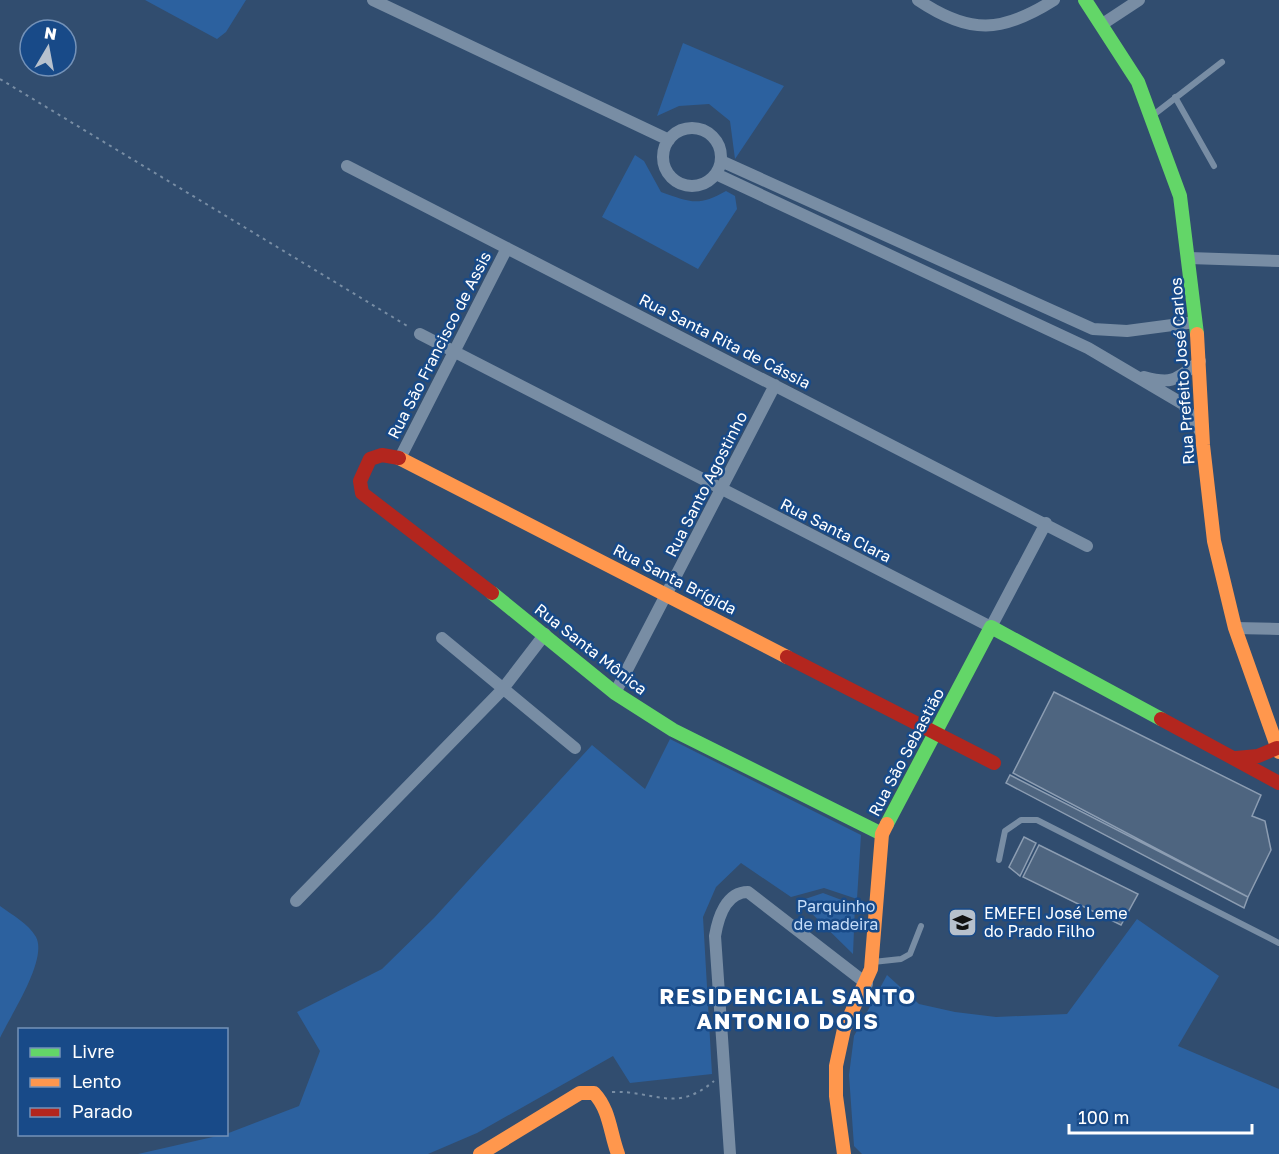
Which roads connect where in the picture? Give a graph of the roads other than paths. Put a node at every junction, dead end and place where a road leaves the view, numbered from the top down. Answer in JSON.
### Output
{"nodes":[{"id":1,"x":373,"y":0,"type":"edge"},
{"id":2,"x":1054,"y":0,"type":"edge"},
{"id":3,"x":1085,"y":0,"type":"edge"},
{"id":4,"x":1138,"y":0,"type":"edge"},
{"id":5,"x":923,"y":2,"type":"edge"},
{"id":6,"x":1101,"y":25,"type":"junction"},
{"id":7,"x":1222,"y":62,"type":"dead end"},
{"id":8,"x":1175,"y":97,"type":"junction"},
{"id":9,"x":1152,"y":116,"type":"junction"},
{"id":10,"x":669,"y":140,"type":"junction"},
{"id":11,"x":721,"y":161,"type":"junction"},
{"id":12,"x":347,"y":166,"type":"dead end"},
{"id":13,"x":1214,"y":166,"type":"dead end"},
{"id":14,"x":716,"y":174,"type":"junction"},
{"id":15,"x":507,"y":248,"type":"junction"},
{"id":16,"x":1189,"y":258,"type":"junction"},
{"id":17,"x":1279,"y":261,"type":"edge"},
{"id":18,"x":1195,"y":322,"type":"junction"},
{"id":19,"x":420,"y":334,"type":"road end"},
{"id":20,"x":454,"y":352,"type":"junction"},
{"id":21,"x":1200,"y":361,"type":"junction"},
{"id":22,"x":1134,"y":375,"type":"junction"},
{"id":23,"x":775,"y":385,"type":"junction"},
{"id":24,"x":1203,"y":435,"type":"junction"},
{"id":25,"x":400,"y":458,"type":"junction"},
{"id":26,"x":722,"y":489,"type":"junction"},
{"id":27,"x":362,"y":494,"type":"joint"},
{"id":28,"x":1046,"y":523,"type":"junction"},
{"id":29,"x":1087,"y":546,"type":"dead end"},
{"id":30,"x":668,"y":594,"type":"junction"},
{"id":31,"x":991,"y":627,"type":"junction"},
{"id":32,"x":1235,"y":628,"type":"junction"},
{"id":33,"x":1279,"y":629,"type":"edge"},
{"id":34,"x":545,"y":634,"type":"junction"},
{"id":35,"x":442,"y":638,"type":"dead end"},
{"id":36,"x":503,"y":689,"type":"junction"},
{"id":37,"x":615,"y":693,"type":"junction"},
{"id":38,"x":936,"y":732,"type":"junction"},
{"id":39,"x":575,"y":748,"type":"dead end"},
{"id":40,"x":1278,"y":750,"type":"edge"},
{"id":41,"x":1236,"y":758,"type":"junction"},
{"id":42,"x":994,"y":764,"type":"dead end"},
{"id":43,"x":1279,"y":783,"type":"edge"},
{"id":44,"x":882,"y":834,"type":"junction"},
{"id":45,"x":999,"y":860,"type":"dead end"},
{"id":46,"x":296,"y":901,"type":"dead end"},
{"id":47,"x":921,"y":926,"type":"dead end"},
{"id":48,"x":1279,"y":943,"type":"edge"},
{"id":49,"x":872,"y":962,"type":"junction"},
{"id":50,"x":867,"y":984,"type":"junction"},
{"id":51,"x":480,"y":1154,"type":"edge"},
{"id":52,"x":618,"y":1154,"type":"edge"},
{"id":53,"x":730,"y":1154,"type":"edge"},
{"id":54,"x":844,"y":1154,"type":"edge"}],
"edges":[{"from":1,"to":10,"type":"street"},
{"from":2,"to":5,"type":"street"},
{"from":3,"to":6,"type":"street","name":"Rua Prefeito José Carlos"},
{"from":4,"to":6,"type":"street"},
{"from":6,"to":9,"type":"street","name":"Rua Prefeito José Carlos"},
{"from":7,"to":8,"type":"lane"},
{"from":8,"to":9,"type":"lane"},
{"from":8,"to":13,"type":"lane"},
{"from":9,"to":16,"type":"street","name":"Rua Prefeito José Carlos"},
{"from":10,"to":11,"type":"street"},
{"from":10,"to":14,"type":"street"},
{"from":11,"to":14,"type":"street"},
{"from":11,"to":18,"type":"street"},
{"from":12,"to":15,"type":"street","name":"Rua Santa Rita de Cássia"},
{"from":14,"to":22,"type":"street"},
{"from":15,"to":20,"type":"street","name":"Rua São Francisco de Assis"},
{"from":15,"to":23,"type":"street","name":"Rua Santa Rita de Cássia"},
{"from":16,"to":17,"type":"street"},
{"from":16,"to":18,"type":"street","name":"Rua Prefeito José Carlos"},
{"from":18,"to":21,"type":"street","name":"Rua Prefeito José Carlos"},
{"from":19,"to":20,"type":"street","name":"Rua Santa Clara"},
{"from":20,"to":25,"type":"street","name":"Rua São Francisco de Assis"},
{"from":20,"to":26,"type":"street","name":"Rua Santa Clara"},
{"from":21,"to":22,"type":"street"},
{"from":21,"to":24,"type":"street","name":"Rua Prefeito José Carlos"},
{"from":22,"to":24,"type":"street"},
{"from":23,"to":26,"type":"street","name":"Rua Santo Agostinho"},
{"from":23,"to":28,"type":"street","name":"Rua Santa Rita de Cássia"},
{"from":24,"to":32,"type":"street","name":"Rua Prefeito José Carlos"},
{"from":25,"to":27,"type":"street","name":"Rua Santa Brígida"},
{"from":25,"to":30,"type":"street","name":"Rua Santa Brígida"},
{"from":26,"to":30,"type":"street","name":"Rua Santo Agostinho"},
{"from":26,"to":31,"type":"street","name":"Rua Santa Clara"},
{"from":27,"to":34,"type":"street","name":"Rua Santa Mônica"},
{"from":28,"to":29,"type":"street","name":"Rua Santa Rita de Cássia"},
{"from":28,"to":31,"type":"street","name":"Rua São Sebastião"},
{"from":30,"to":37,"type":"street","name":"Rua Santo Agostinho"},
{"from":30,"to":38,"type":"street","name":"Rua Santa Brígida"},
{"from":31,"to":38,"type":"street","name":"Rua São Sebastião"},
{"from":31,"to":41,"type":"street","name":"Rua Santa Clara"},
{"from":32,"to":33,"type":"street"},
{"from":32,"to":40,"type":"street","name":"Rua Prefeito José Carlos"},
{"from":34,"to":36,"type":"street"},
{"from":34,"to":37,"type":"street","name":"Rua Santa Mônica"},
{"from":35,"to":36,"type":"street"},
{"from":36,"to":39,"type":"street"},
{"from":36,"to":46,"type":"street"},
{"from":37,"to":44,"type":"street","name":"Rua Santa Mônica"},
{"from":38,"to":42,"type":"street","name":"Rua Santa Brígida"},
{"from":38,"to":44,"type":"street","name":"Rua São Sebastião"},
{"from":40,"to":41,"type":"street"},
{"from":41,"to":43,"type":"street","name":"Rua Santa Clara"},
{"from":44,"to":49,"type":"street","name":"Rua São Sebastião"},
{"from":45,"to":48,"type":"lane"},
{"from":47,"to":49,"type":"lane"},
{"from":49,"to":50,"type":"street","name":"Rua São Sebastião"},
{"from":50,"to":53,"type":"street"},
{"from":50,"to":54,"type":"street","name":"Rua São Sebastião"},
{"from":51,"to":52,"type":"street"}]}
